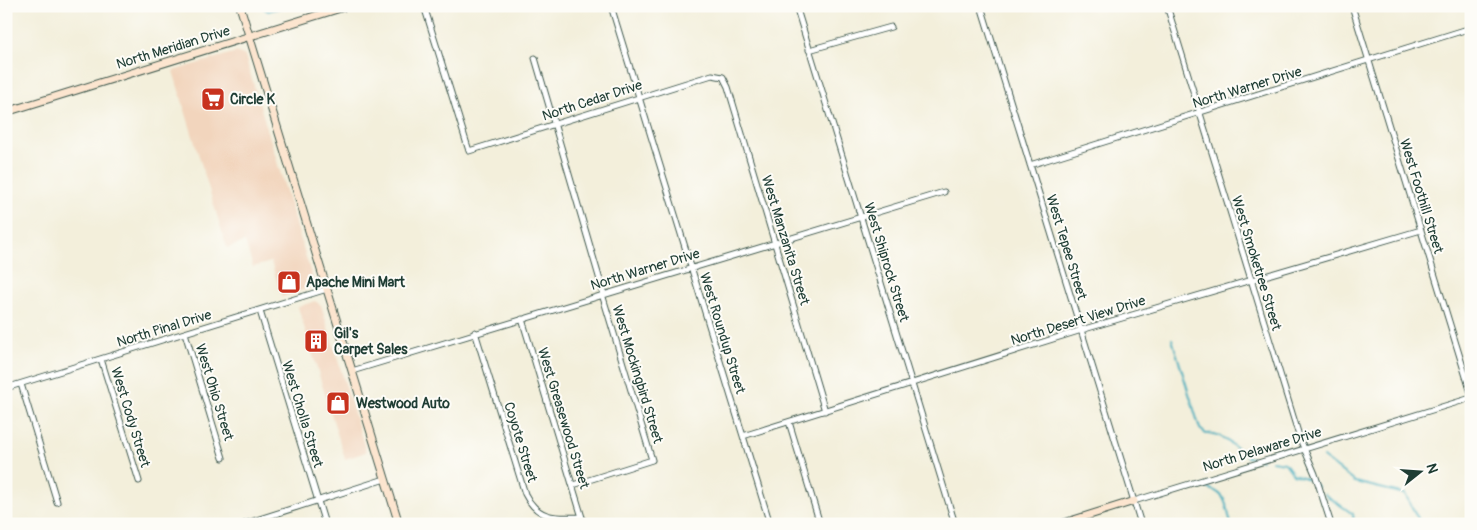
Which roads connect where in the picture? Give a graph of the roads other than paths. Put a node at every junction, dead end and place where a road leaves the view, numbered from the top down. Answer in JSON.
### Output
{"nodes":[{"id":1,"x":240,"y":6,"type":"edge"},
{"id":2,"x":347,"y":6,"type":"edge"},
{"id":3,"x":424,"y":6,"type":"edge"},
{"id":4,"x":611,"y":6,"type":"edge"},
{"id":5,"x":796,"y":6,"type":"edge"},
{"id":6,"x":981,"y":6,"type":"edge"},
{"id":7,"x":1167,"y":6,"type":"edge"},
{"id":8,"x":1352,"y":6,"type":"edge"},
{"id":9,"x":891,"y":27,"type":"dead end"},
{"id":10,"x":1471,"y":28,"type":"edge"},
{"id":11,"x":249,"y":37,"type":"junction"},
{"id":12,"x":810,"y":50,"type":"junction"},
{"id":13,"x":535,"y":58,"type":"dead end"},
{"id":14,"x":1369,"y":61,"type":"junction"},
{"id":15,"x":723,"y":77,"type":"joint"},
{"id":16,"x":639,"y":97,"type":"junction"},
{"id":17,"x":6,"y":112,"type":"edge"},
{"id":18,"x":1200,"y":113,"type":"junction"},
{"id":19,"x":553,"y":124,"type":"junction"},
{"id":20,"x":1030,"y":165,"type":"junction"},
{"id":21,"x":944,"y":192,"type":"dead end"},
{"id":22,"x":861,"y":216,"type":"junction"},
{"id":23,"x":1421,"y":230,"type":"junction"},
{"id":24,"x":774,"y":242,"type":"junction"},
{"id":25,"x":691,"y":267,"type":"junction"},
{"id":26,"x":1250,"y":279,"type":"junction"},
{"id":27,"x":327,"y":288,"type":"junction"},
{"id":28,"x":603,"y":294,"type":"junction"},
{"id":29,"x":260,"y":311,"type":"junction"},
{"id":30,"x":522,"y":319,"type":"junction"},
{"id":31,"x":1081,"y":330,"type":"junction"},
{"id":32,"x":475,"y":332,"type":"junction"},
{"id":33,"x":185,"y":333,"type":"junction"},
{"id":34,"x":101,"y":359,"type":"junction"},
{"id":35,"x":352,"y":371,"type":"junction"},
{"id":36,"x":21,"y":384,"type":"junction"},
{"id":37,"x":913,"y":384,"type":"junction"},
{"id":38,"x":6,"y":388,"type":"edge"},
{"id":39,"x":1471,"y":393,"type":"edge"},
{"id":40,"x":1471,"y":398,"type":"edge"},
{"id":41,"x":825,"y":411,"type":"junction"},
{"id":42,"x":789,"y":422,"type":"junction"},
{"id":43,"x":743,"y":436,"type":"junction"},
{"id":44,"x":1304,"y":449,"type":"junction"},
{"id":45,"x":223,"y":458,"type":"dead end"},
{"id":46,"x":385,"y":479,"type":"junction"},
{"id":47,"x":139,"y":481,"type":"dead end"},
{"id":48,"x":573,"y":485,"type":"junction"},
{"id":49,"x":318,"y":500,"type":"junction"},
{"id":50,"x":1134,"y":501,"type":"junction"},
{"id":51,"x":57,"y":502,"type":"dead end"},
{"id":52,"x":582,"y":517,"type":"junction"},
{"id":53,"x":254,"y":522,"type":"edge"},
{"id":54,"x":244,"y":524,"type":"edge"},
{"id":55,"x":325,"y":524,"type":"edge"},
{"id":56,"x":399,"y":524,"type":"edge"},
{"id":57,"x":584,"y":524,"type":"edge"},
{"id":58,"x":770,"y":524,"type":"edge"},
{"id":59,"x":820,"y":524,"type":"edge"},
{"id":60,"x":955,"y":524,"type":"edge"},
{"id":61,"x":1062,"y":524,"type":"edge"},
{"id":62,"x":1141,"y":524,"type":"edge"},
{"id":63,"x":1331,"y":524,"type":"edge"}],
"edges":[{"from":1,"to":11,"type":"main road"},
{"from":2,"to":11,"type":"main road","name":"North Meridian Drive"},
{"from":3,"to":19,"type":"street","name":"North Cedar Drive"},
{"from":4,"to":16,"type":"street","name":"West Roundup Street"},
{"from":5,"to":12,"type":"street","name":"West Shiprock Street"},
{"from":6,"to":20,"type":"street","name":"West Tepee Street"},
{"from":7,"to":18,"type":"street","name":"West Smoketree Street"},
{"from":8,"to":14,"type":"street","name":"West Foothill Street"},
{"from":9,"to":12,"type":"street"},
{"from":10,"to":14,"type":"street","name":"North Warner Drive"},
{"from":11,"to":17,"type":"main road","name":"North Meridian Drive"},
{"from":11,"to":27,"type":"main road"},
{"from":12,"to":22,"type":"street","name":"West Shiprock Street"},
{"from":13,"to":19,"type":"street","name":"West Mockingbird Street"},
{"from":14,"to":18,"type":"street","name":"North Warner Drive"},
{"from":14,"to":23,"type":"street","name":"West Foothill Street"},
{"from":15,"to":16,"type":"street","name":"North Cedar Drive"},
{"from":15,"to":24,"type":"street","name":"West Manzanita Street"},
{"from":16,"to":19,"type":"street","name":"North Cedar Drive"},
{"from":16,"to":25,"type":"street","name":"West Roundup Street"},
{"from":18,"to":20,"type":"street","name":"North Warner Drive"},
{"from":18,"to":26,"type":"street","name":"West Smoketree Street"},
{"from":19,"to":28,"type":"street","name":"West Mockingbird Street"},
{"from":20,"to":31,"type":"street","name":"West Tepee Street"},
{"from":21,"to":22,"type":"street","name":"North Warner Drive"},
{"from":22,"to":24,"type":"street","name":"North Warner Drive"},
{"from":22,"to":37,"type":"street","name":"West Shiprock Street"},
{"from":23,"to":26,"type":"street","name":"North Desert View Drive"},
{"from":23,"to":39,"type":"street","name":"West Foothill Street"},
{"from":24,"to":25,"type":"street","name":"North Warner Drive"},
{"from":24,"to":41,"type":"street","name":"West Manzanita Street"},
{"from":25,"to":28,"type":"street","name":"North Warner Drive"},
{"from":25,"to":43,"type":"street","name":"West Roundup Street"},
{"from":26,"to":31,"type":"street","name":"North Desert View Drive"},
{"from":26,"to":44,"type":"street","name":"West Smoketree Street"},
{"from":27,"to":29,"type":"street","name":"North Pinal Drive"},
{"from":27,"to":35,"type":"main road"},
{"from":28,"to":30,"type":"street","name":"North Warner Drive"},
{"from":28,"to":48,"type":"street","name":"West Mockingbird Street"},
{"from":29,"to":33,"type":"street","name":"North Pinal Drive"},
{"from":29,"to":49,"type":"street","name":"West Cholla Street"},
{"from":30,"to":32,"type":"street","name":"North Warner Drive"},
{"from":30,"to":48,"type":"street","name":"West Greasewood Street"},
{"from":31,"to":37,"type":"street","name":"North Desert View Drive"},
{"from":31,"to":50,"type":"street","name":"West Tepee Street"},
{"from":32,"to":35,"type":"street","name":"North Warner Drive"},
{"from":32,"to":52,"type":"street","name":"Coyote Street"},
{"from":33,"to":34,"type":"street","name":"North Pinal Drive"},
{"from":33,"to":45,"type":"street","name":"West Ohio Street"},
{"from":34,"to":36,"type":"street","name":"North Pinal Drive"},
{"from":34,"to":47,"type":"street","name":"West Cody Street"},
{"from":35,"to":46,"type":"main road"},
{"from":36,"to":38,"type":"street","name":"North Pinal Drive"},
{"from":36,"to":51,"type":"street"},
{"from":37,"to":41,"type":"street","name":"North Desert View Drive"},
{"from":37,"to":60,"type":"street","name":"West Shiprock Street"},
{"from":40,"to":44,"type":"street","name":"North Delaware Drive"},
{"from":41,"to":42,"type":"street","name":"North Desert View Drive"},
{"from":42,"to":43,"type":"street","name":"North Desert View Drive"},
{"from":42,"to":59,"type":"street"},
{"from":43,"to":58,"type":"street","name":"West Roundup Street"},
{"from":44,"to":50,"type":"street","name":"North Delaware Drive"},
{"from":44,"to":63,"type":"street","name":"West Smoketree Street"},
{"from":46,"to":49,"type":"street"},
{"from":46,"to":56,"type":"main road"},
{"from":48,"to":52,"type":"street","name":"West Greasewood Street"},
{"from":49,"to":53,"type":"street"},
{"from":49,"to":55,"type":"street","name":"West Cholla Street"},
{"from":50,"to":61,"type":"main road","name":"North Delaware Drive"},
{"from":50,"to":62,"type":"street","name":"West Tepee Street"},
{"from":52,"to":57,"type":"street","name":"West Greasewood Street"},
{"from":53,"to":54,"type":"street"}]}
